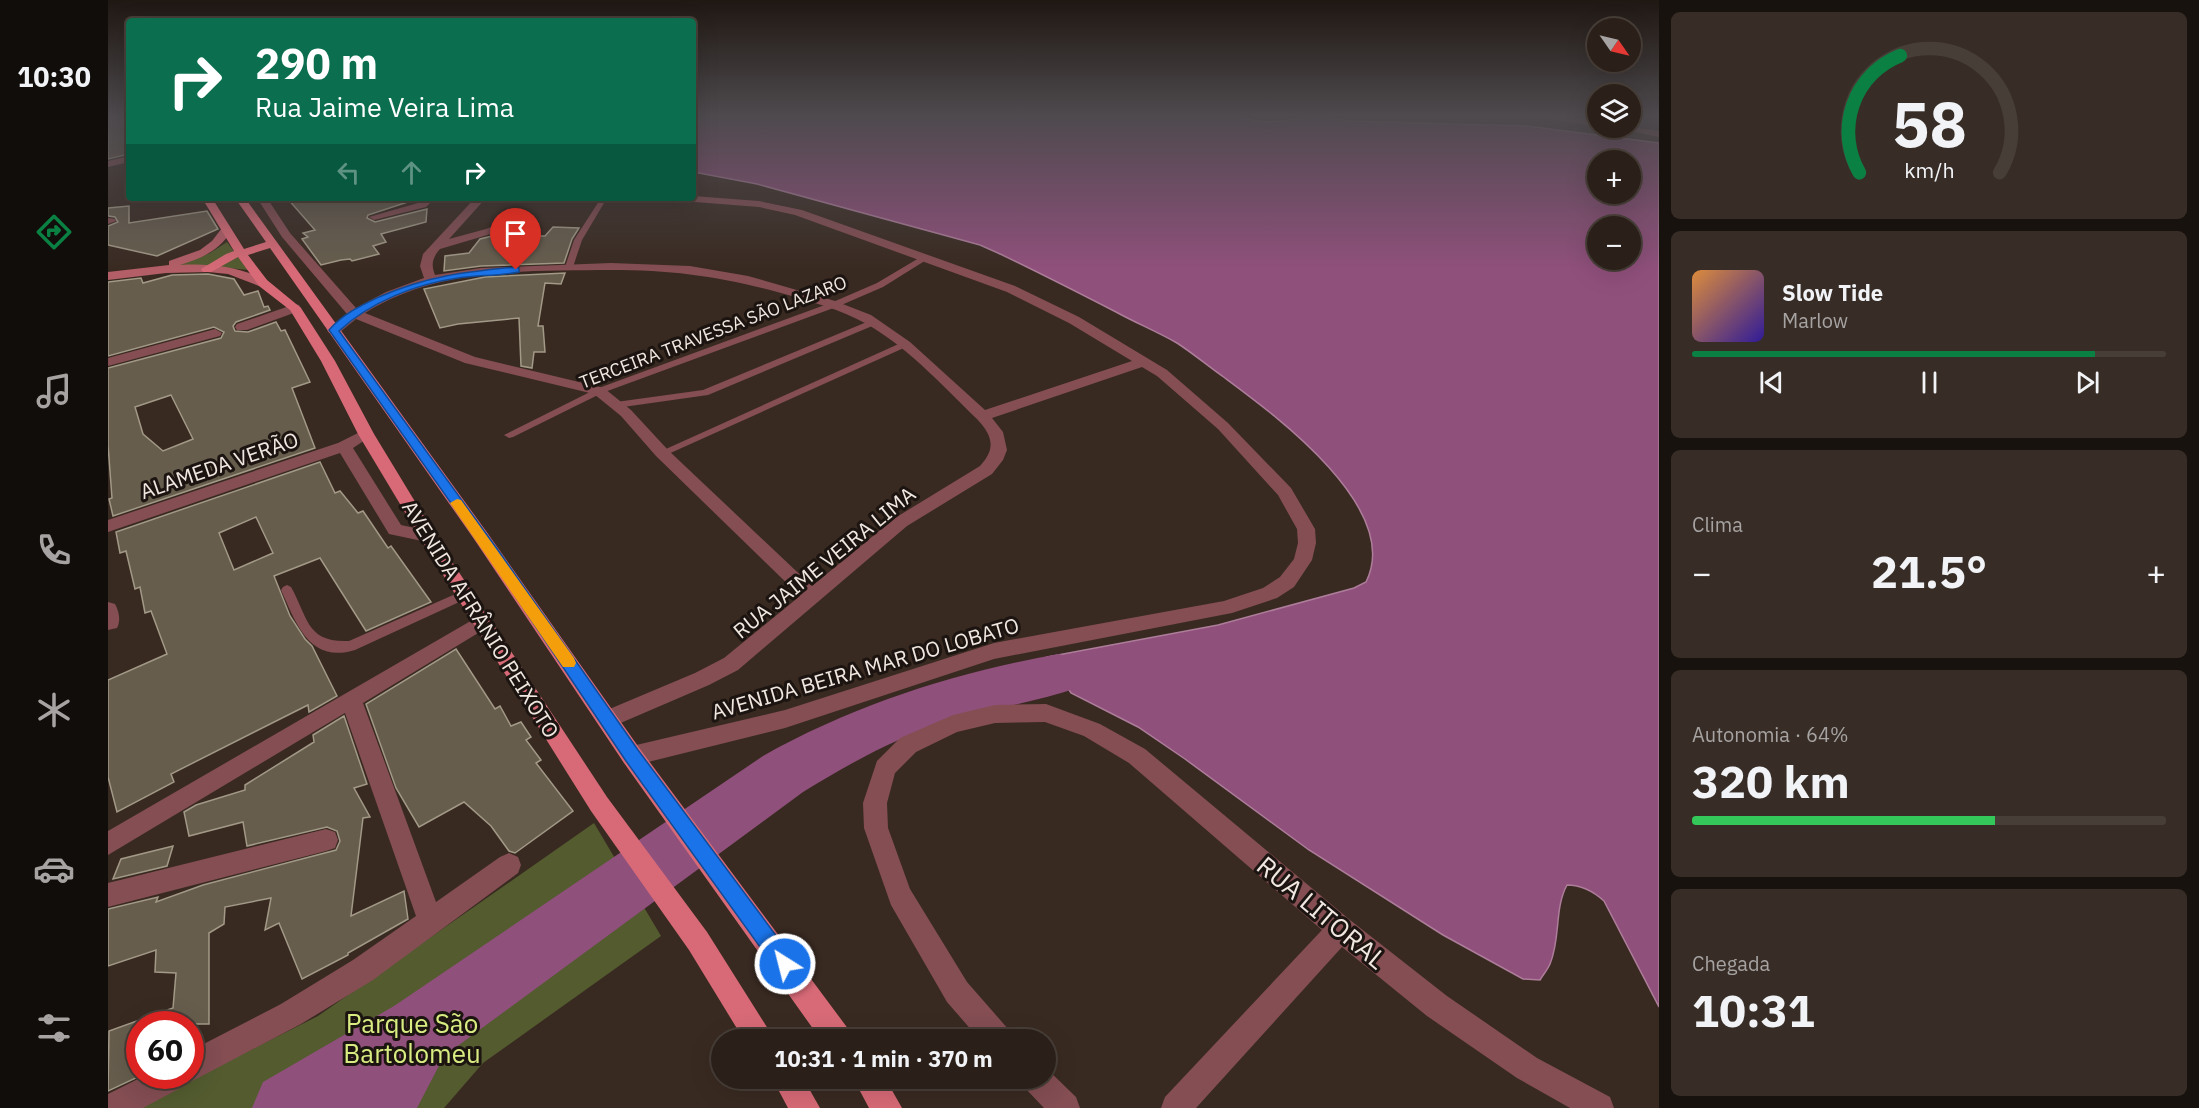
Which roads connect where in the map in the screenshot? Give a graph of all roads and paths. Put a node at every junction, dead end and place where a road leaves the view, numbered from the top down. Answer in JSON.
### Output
{"nodes":[{"id":1,"x":696,"y":199,"type":"edge"},
{"id":2,"x":209,"y":201,"type":"edge"},
{"id":3,"x":242,"y":201,"type":"edge"},
{"id":4,"x":264,"y":201,"type":"edge"},
{"id":5,"x":427,"y":201,"type":"edge"},
{"id":6,"x":479,"y":201,"type":"edge"},
{"id":7,"x":602,"y":201,"type":"edge"},
{"id":8,"x":527,"y":216,"type":"dead end"},
{"id":9,"x":374,"y":217,"type":"dead end"},
{"id":10,"x":226,"y":230,"type":"junction"},
{"id":11,"x":273,"y":244,"type":"junction"},
{"id":12,"x":434,"y":247,"type":"junction"},
{"id":13,"x":209,"y":250,"type":"junction"},
{"id":14,"x":235,"y":254,"type":"junction"},
{"id":15,"x":927,"y":257,"type":"junction"},
{"id":16,"x":570,"y":267,"type":"junction"},
{"id":17,"x":207,"y":268,"type":"junction"},
{"id":18,"x":139,"y":272,"type":"junction"},
{"id":19,"x":108,"y":276,"type":"edge"},
{"id":20,"x":431,"y":280,"type":"junction"},
{"id":21,"x":263,"y":283,"type":"junction"},
{"id":22,"x":836,"y":304,"type":"junction"},
{"id":23,"x":295,"y":308,"type":"junction"},
{"id":24,"x":353,"y":313,"type":"junction"},
{"id":25,"x":874,"y":322,"type":"junction"},
{"id":26,"x":242,"y":327,"type":"dead end"},
{"id":27,"x":334,"y":330,"type":"junction"},
{"id":28,"x":215,"y":333,"type":"dead end"},
{"id":29,"x":903,"y":345,"type":"junction"},
{"id":30,"x":1144,"y":361,"type":"junction"},
{"id":31,"x":108,"y":362,"type":"edge"},
{"id":32,"x":599,"y":391,"type":"junction"},
{"id":33,"x":616,"y":405,"type":"junction"},
{"id":34,"x":982,"y":416,"type":"junction"},
{"id":35,"x":366,"y":434,"type":"junction"},
{"id":36,"x":509,"y":435,"type":"dead end"},
{"id":37,"x":344,"y":446,"type":"junction"},
{"id":38,"x":662,"y":453,"type":"junction"},
{"id":39,"x":108,"y":526,"type":"edge"},
{"id":40,"x":427,"y":536,"type":"junction"},
{"id":41,"x":286,"y":590,"type":"dead end"},
{"id":42,"x":464,"y":594,"type":"junction"},
{"id":43,"x":810,"y":595,"type":"junction"},
{"id":44,"x":482,"y":622,"type":"junction"},
{"id":45,"x":351,"y":699,"type":"junction"},
{"id":46,"x":608,"y":719,"type":"junction"},
{"id":47,"x":632,"y":756,"type":"junction"},
{"id":48,"x":326,"y":840,"type":"dead end"},
{"id":49,"x":108,"y":844,"type":"edge"},
{"id":50,"x":509,"y":865,"type":"dead end"},
{"id":51,"x":108,"y":895,"type":"edge"},
{"id":52,"x":431,"y":922,"type":"junction"},
{"id":53,"x":1341,"y":929,"type":"junction"},
{"id":54,"x":754,"y":1029,"type":"edge"},
{"id":55,"x":831,"y":1029,"type":"edge"},
{"id":56,"x":989,"y":1029,"type":"edge"},
{"id":57,"x":204,"y":1060,"type":"edge"},
{"id":58,"x":149,"y":1089,"type":"edge"},
{"id":59,"x":793,"y":1089,"type":"edge"},
{"id":60,"x":874,"y":1089,"type":"edge"},
{"id":61,"x":1046,"y":1089,"type":"edge"},
{"id":62,"x":112,"y":1108,"type":"edge"},
{"id":63,"x":806,"y":1108,"type":"edge"},
{"id":64,"x":887,"y":1108,"type":"edge"},
{"id":65,"x":1065,"y":1108,"type":"edge"},
{"id":66,"x":1176,"y":1108,"type":"edge"},
{"id":67,"x":1599,"y":1108,"type":"edge"}],
"edges":[{"from":1,"to":15,"type":"street","name":"AVENIDA BEIRA MAR DO LOBATO"},
{"from":2,"to":10,"type":"main road","name":"AVENIDA AFRÂNIO PEIXOTO"},
{"from":3,"to":11,"type":"main road","name":"AVENIDA AFRÂNIO PEIXOTO"},
{"from":4,"to":24,"type":"street"},
{"from":5,"to":9,"type":"street"},
{"from":6,"to":12,"type":"street"},
{"from":7,"to":16,"type":"lane"},
{"from":8,"to":12,"type":"street"},
{"from":10,"to":13,"type":"main road"},
{"from":10,"to":14,"type":"main road","name":"AVENIDA AFRÂNIO PEIXOTO"},
{"from":11,"to":14,"type":"main road"},
{"from":11,"to":27,"type":"main road","name":"AVENIDA AFRÂNIO PEIXOTO"},
{"from":12,"to":20,"type":"street"},
{"from":13,"to":14,"type":"main road"},
{"from":13,"to":18,"type":"main road"},
{"from":14,"to":17,"type":"main road"},
{"from":14,"to":21,"type":"main road","name":"AVENIDA AFRÂNIO PEIXOTO"},
{"from":15,"to":22,"type":"lane","name":"TERCEIRA TRAVESSA SÃO LAZARO"},
{"from":15,"to":30,"type":"street","name":"AVENIDA BEIRA MAR DO LOBATO"},
{"from":16,"to":20,"type":"street","name":"RUA JAIME VEIRA LIMA"},
{"from":16,"to":22,"type":"street","name":"RUA JAIME VEIRA LIMA"},
{"from":17,"to":18,"type":"main road"},
{"from":17,"to":21,"type":"main road"},
{"from":18,"to":19,"type":"main road"},
{"from":20,"to":24,"type":"street","name":"RUA JAIME VEIRA LIMA"},
{"from":21,"to":23,"type":"main road","name":"AVENIDA AFRÂNIO PEIXOTO"},
{"from":22,"to":25,"type":"street","name":"RUA JAIME VEIRA LIMA"},
{"from":22,"to":32,"type":"lane","name":"TERCEIRA TRAVESSA SÃO LAZARO"},
{"from":23,"to":26,"type":"street"},
{"from":23,"to":35,"type":"main road","name":"AVENIDA AFRÂNIO PEIXOTO"},
{"from":24,"to":27,"type":"street","name":"RUA JAIME VEIRA LIMA"},
{"from":24,"to":32,"type":"street"},
{"from":25,"to":29,"type":"street","name":"RUA JAIME VEIRA LIMA"},
{"from":25,"to":33,"type":"lane"},
{"from":27,"to":46,"type":"main road","name":"AVENIDA AFRÂNIO PEIXOTO"},
{"from":28,"to":31,"type":"street"},
{"from":29,"to":34,"type":"street","name":"RUA JAIME VEIRA LIMA"},
{"from":29,"to":38,"type":"lane"},
{"from":30,"to":34,"type":"street"},
{"from":30,"to":47,"type":"street","name":"AVENIDA BEIRA MAR DO LOBATO"},
{"from":32,"to":33,"type":"street"},
{"from":32,"to":36,"type":"lane","name":"TERCEIRA TRAVESSA SÃO LAZARO"},
{"from":33,"to":38,"type":"street"},
{"from":34,"to":43,"type":"street","name":"RUA JAIME VEIRA LIMA"},
{"from":35,"to":37,"type":"street","name":"ALAMEDA VERÃO"},
{"from":35,"to":40,"type":"main road","name":"AVENIDA AFRÂNIO PEIXOTO"},
{"from":37,"to":39,"type":"street","name":"ALAMEDA VERÃO"},
{"from":37,"to":40,"type":"street"},
{"from":38,"to":43,"type":"street"},
{"from":40,"to":42,"type":"main road","name":"AVENIDA AFRÂNIO PEIXOTO"},
{"from":41,"to":42,"type":"lane"},
{"from":42,"to":44,"type":"main road","name":"AVENIDA AFRÂNIO PEIXOTO"},
{"from":43,"to":46,"type":"street","name":"RUA JAIME VEIRA LIMA"},
{"from":44,"to":45,"type":"street"},
{"from":44,"to":54,"type":"main road","name":"AVENIDA AFRÂNIO PEIXOTO"},
{"from":45,"to":49,"type":"street"},
{"from":45,"to":52,"type":"street"},
{"from":46,"to":47,"type":"main road","name":"AVENIDA AFRÂNIO PEIXOTO"},
{"from":47,"to":55,"type":"main road","name":"AVENIDA AFRÂNIO PEIXOTO"},
{"from":48,"to":51,"type":"street"},
{"from":50,"to":52,"type":"street"},
{"from":52,"to":57,"type":"street"},
{"from":53,"to":56,"type":"street","name":"RUA LITORAL"},
{"from":53,"to":66,"type":"street"},
{"from":53,"to":67,"type":"street","name":"RUA LITORAL"},
{"from":58,"to":62,"type":"street"},
{"from":59,"to":63,"type":"main road"},
{"from":60,"to":64,"type":"main road"},
{"from":61,"to":65,"type":"street"}]}
